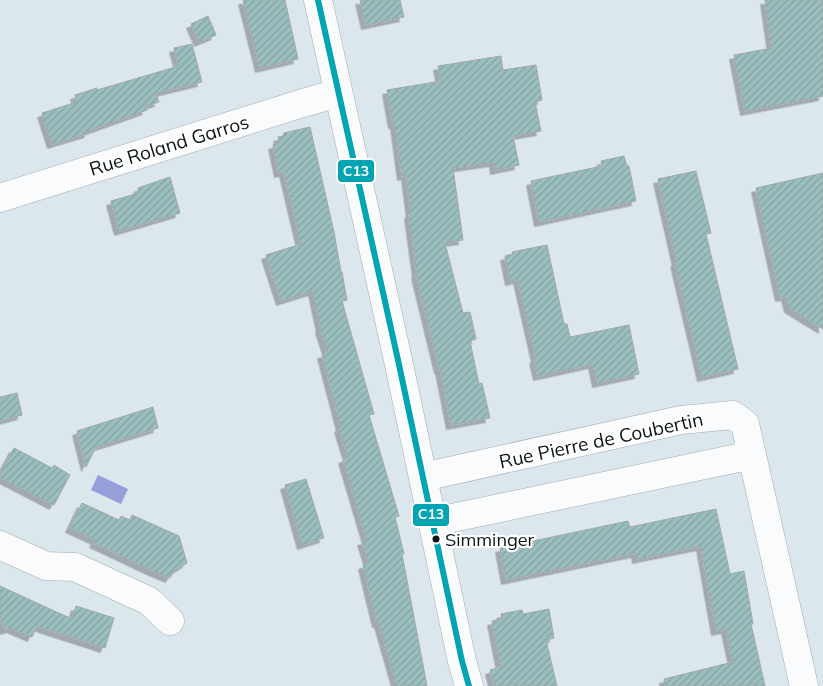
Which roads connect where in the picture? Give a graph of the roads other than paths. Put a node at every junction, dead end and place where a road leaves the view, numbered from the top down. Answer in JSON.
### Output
{"nodes":[{"id":1,"x":318,"y":0,"type":"edge"},
{"id":2,"x":338,"y":94,"type":"junction"},
{"id":3,"x":0,"y":198,"type":"edge"},
{"id":4,"x":752,"y":455,"type":"junction"},
{"id":5,"x":423,"y":477,"type":"junction"},
{"id":6,"x":433,"y":522,"type":"junction"},
{"id":7,"x":0,"y":545,"type":"edge"},
{"id":8,"x":170,"y":621,"type":"dead end"},
{"id":9,"x":469,"y":686,"type":"edge"},
{"id":10,"x":804,"y":686,"type":"edge"}],
"edges":[{"from":1,"to":2,"type":"street"},
{"from":2,"to":3,"type":"street","name":"Rue Roland Garros"},
{"from":2,"to":5,"type":"street"},
{"from":4,"to":5,"type":"street","name":"Rue Pierre de Coubertin"},
{"from":4,"to":6,"type":"street"},
{"from":4,"to":10,"type":"street","name":"Rue Pierre de Coubertin"},
{"from":5,"to":6,"type":"street"},
{"from":6,"to":9,"type":"street"},
{"from":7,"to":8,"type":"street"}]}
